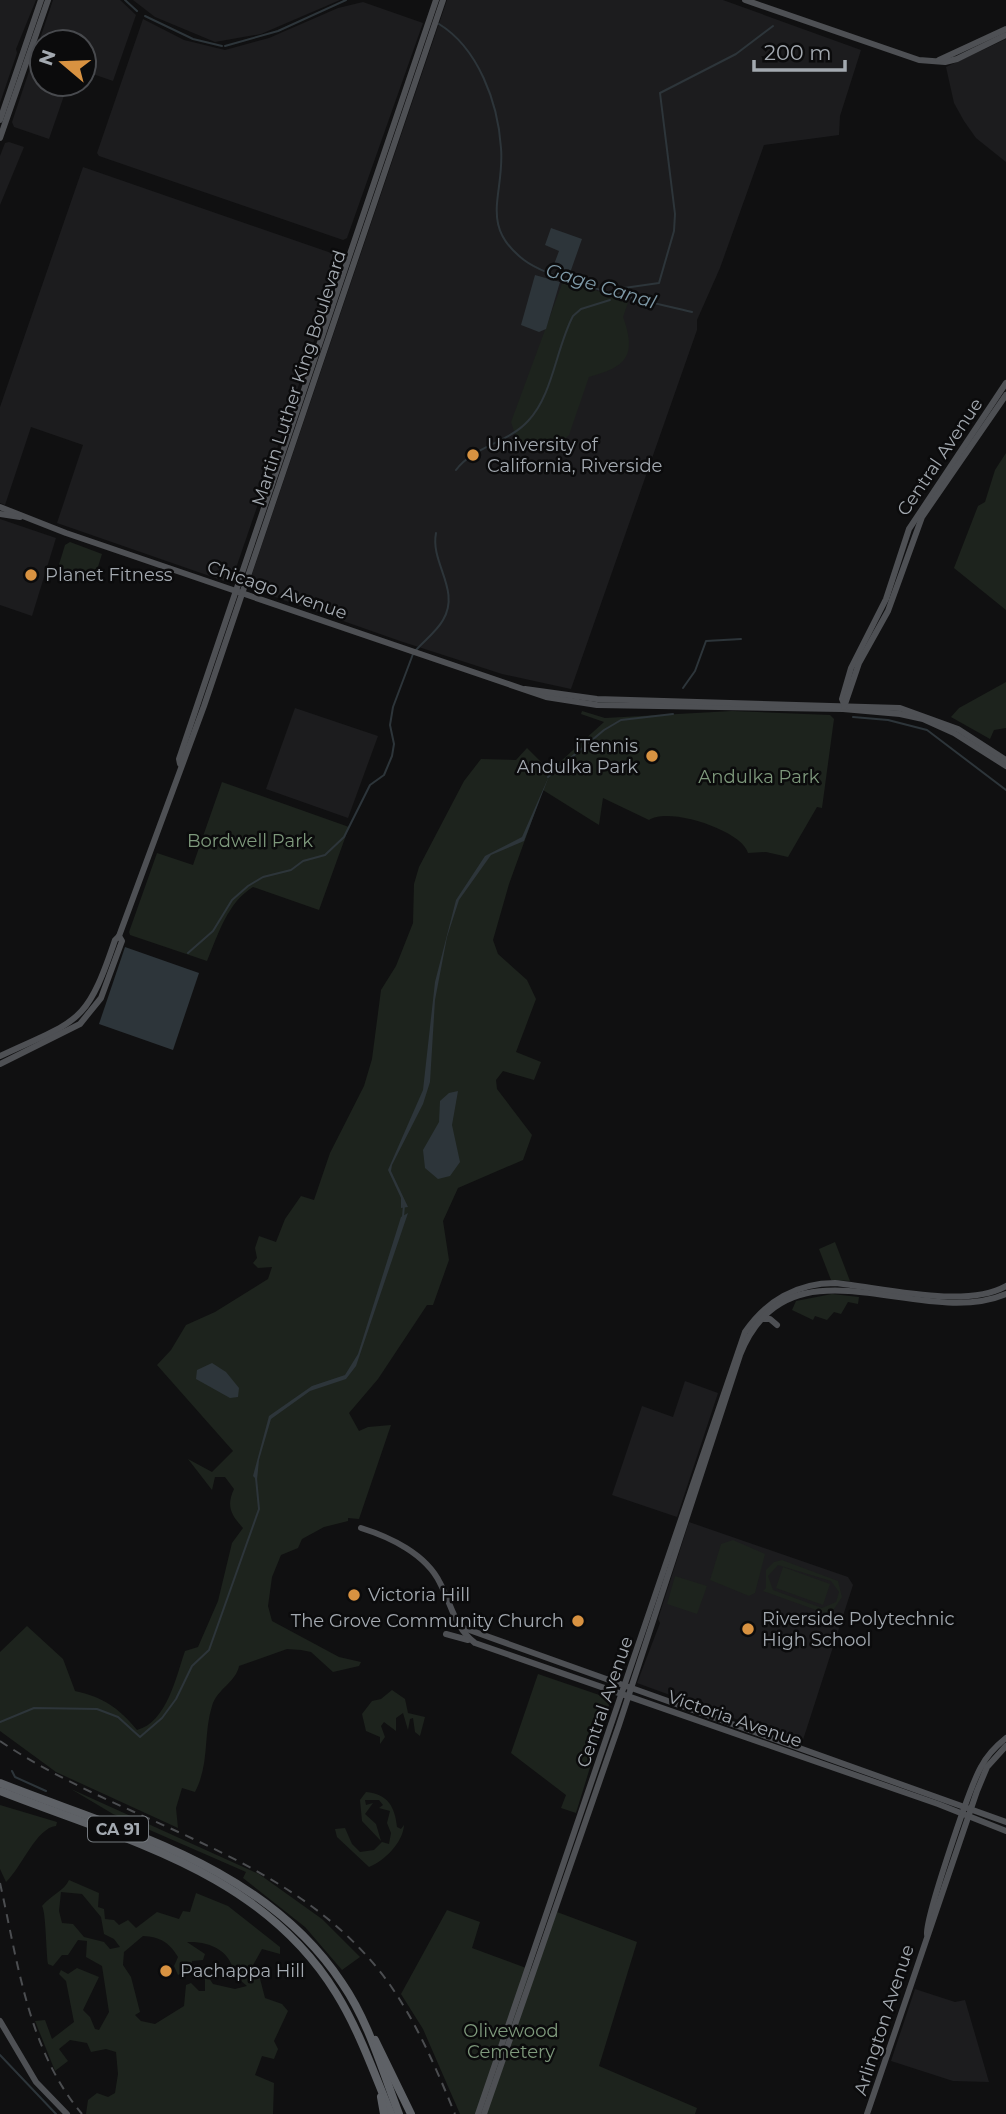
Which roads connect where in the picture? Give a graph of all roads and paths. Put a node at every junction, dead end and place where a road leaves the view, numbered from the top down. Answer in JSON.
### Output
{"nodes":[{"id":1,"x":41,"y":0,"type":"edge"},
{"id":2,"x":48,"y":0,"type":"edge"},
{"id":3,"x":436,"y":0,"type":"edge"},
{"id":4,"x":443,"y":0,"type":"edge"},
{"id":5,"x":745,"y":0,"type":"edge"},
{"id":6,"x":1006,"y":29,"type":"edge"},
{"id":7,"x":1006,"y":35,"type":"edge"},
{"id":8,"x":939,"y":60,"type":"junction"},
{"id":9,"x":0,"y":120,"type":"edge"},
{"id":10,"x":1,"y":133,"type":"edge"},
{"id":11,"x":1006,"y":383,"type":"edge"},
{"id":12,"x":1006,"y":395,"type":"edge"},
{"id":13,"x":0,"y":507,"type":"edge"},
{"id":14,"x":0,"y":513,"type":"edge"},
{"id":15,"x":20,"y":517,"type":"junction"},
{"id":16,"x":238,"y":592,"type":"junction"},
{"id":17,"x":525,"y":689,"type":"junction"},
{"id":18,"x":577,"y":698,"type":"junction"},
{"id":19,"x":554,"y":699,"type":"junction"},
{"id":20,"x":585,"y":704,"type":"junction"},
{"id":21,"x":844,"y":707,"type":"junction"},
{"id":22,"x":1006,"y":760,"type":"edge"},
{"id":23,"x":1006,"y":766,"type":"edge"},
{"id":24,"x":119,"y":936,"type":"junction"},
{"id":25,"x":0,"y":1056,"type":"edge"},
{"id":26,"x":0,"y":1064,"type":"edge"},
{"id":27,"x":813,"y":1285,"type":"junction"},
{"id":28,"x":1006,"y":1286,"type":"edge"},
{"id":29,"x":1006,"y":1293,"type":"edge"},
{"id":30,"x":793,"y":1297,"type":"junction"},
{"id":31,"x":976,"y":1297,"type":"junction"},
{"id":32,"x":771,"y":1308,"type":"junction"},
{"id":33,"x":762,"y":1319,"type":"junction"},
{"id":34,"x":777,"y":1325,"type":"dead end"},
{"id":35,"x":361,"y":1528,"type":"dead end"},
{"id":36,"x":459,"y":1626,"type":"junction"},
{"id":37,"x":446,"y":1634,"type":"dead end"},
{"id":38,"x":475,"y":1643,"type":"junction"},
{"id":39,"x":626,"y":1691,"type":"junction"},
{"id":40,"x":1006,"y":1738,"type":"edge"},
{"id":41,"x":1006,"y":1746,"type":"edge"},
{"id":42,"x":0,"y":1783,"type":"edge"},
{"id":43,"x":0,"y":1791,"type":"edge"},
{"id":44,"x":967,"y":1811,"type":"junction"},
{"id":45,"x":1006,"y":1822,"type":"edge"},
{"id":46,"x":1006,"y":1831,"type":"edge"},
{"id":47,"x":0,"y":2021,"type":"edge"},
{"id":48,"x":365,"y":2022,"type":"junction"},
{"id":49,"x":379,"y":2084,"type":"junction"},
{"id":50,"x":67,"y":2114,"type":"edge"},
{"id":51,"x":384,"y":2114,"type":"edge"},
{"id":52,"x":391,"y":2114,"type":"edge"},
{"id":53,"x":399,"y":2114,"type":"edge"},
{"id":54,"x":411,"y":2114,"type":"edge"},
{"id":55,"x":478,"y":2114,"type":"edge"},
{"id":56,"x":484,"y":2114,"type":"edge"},
{"id":57,"x":867,"y":2114,"type":"edge"}],
"edges":[{"from":1,"to":9,"type":"main road"},
{"from":2,"to":10,"type":"main road"},
{"from":3,"to":16,"type":"main road","name":"Martin Luther King Boulevard"},
{"from":4,"to":16,"type":"main road","name":"Martin Luther King Boulevard"},
{"from":5,"to":8,"type":"main road"},
{"from":6,"to":8,"type":"main road"},
{"from":7,"to":8,"type":"main road"},
{"from":11,"to":21,"type":"main road","name":"Central Avenue"},
{"from":12,"to":21,"type":"main road","name":"Central Avenue"},
{"from":13,"to":15,"type":"main road","name":"Chicago Avenue"},
{"from":14,"to":15,"type":"main road","name":"Chicago Avenue"},
{"from":15,"to":16,"type":"main road","name":"Chicago Avenue"},
{"from":16,"to":17,"type":"main road","name":"Chicago Avenue"},
{"from":16,"to":24,"type":"main road","name":"Martin Luther King Boulevard"},
{"from":17,"to":18,"type":"main road","name":"Chicago Avenue"},
{"from":17,"to":19,"type":"main road","name":"Chicago Avenue"},
{"from":18,"to":19,"type":"main road"},
{"from":18,"to":20,"type":"main road"},
{"from":18,"to":21,"type":"main road","name":"Chicago Avenue"},
{"from":19,"to":20,"type":"main road","name":"Chicago Avenue"},
{"from":20,"to":21,"type":"main road","name":"Chicago Avenue"},
{"from":21,"to":22,"type":"main road","name":"Chicago Avenue"},
{"from":21,"to":23,"type":"main road","name":"Chicago Avenue"},
{"from":24,"to":25,"type":"main road"},
{"from":24,"to":26,"type":"main road","name":"Martin Luther King Boulevard"},
{"from":27,"to":30,"type":"main road"},
{"from":27,"to":31,"type":"main road"},
{"from":27,"to":32,"type":"main road"},
{"from":28,"to":31,"type":"main road"},
{"from":29,"to":30,"type":"main road"},
{"from":29,"to":31,"type":"main road"},
{"from":30,"to":32,"type":"main road"},
{"from":32,"to":33,"type":"main road","name":"Central Avenue"},
{"from":32,"to":39,"type":"main road","name":"Central Avenue"},
{"from":33,"to":34,"type":"main road"},
{"from":33,"to":39,"type":"main road","name":"Central Avenue"},
{"from":35,"to":36,"type":"main road","name":"Victoria Avenue"},
{"from":36,"to":38,"type":"main road","name":"Victoria Avenue"},
{"from":36,"to":39,"type":"main road","name":"Victoria Avenue"},
{"from":37,"to":38,"type":"main road"},
{"from":38,"to":39,"type":"main road","name":"Victoria Avenue"},
{"from":39,"to":44,"type":"main road","name":"Victoria Avenue"},
{"from":39,"to":55,"type":"main road","name":"Central Avenue"},
{"from":39,"to":56,"type":"main road","name":"Central Avenue"},
{"from":40,"to":44,"type":"main road","name":"Arlington Avenue"},
{"from":41,"to":44,"type":"main road","name":"Arlington Avenue"},
{"from":42,"to":48,"type":"highway","number":"CA 91"},
{"from":43,"to":49,"type":"highway","number":"CA 91"},
{"from":44,"to":45,"type":"main road","name":"Victoria Avenue"},
{"from":44,"to":46,"type":"main road","name":"Victoria Avenue"},
{"from":44,"to":57,"type":"main road","name":"Arlington Avenue"},
{"from":47,"to":50,"type":"main road"},
{"from":48,"to":53,"type":"highway","number":"CA 91"},
{"from":48,"to":54,"type":"highway"},
{"from":49,"to":51,"type":"highway"},
{"from":49,"to":52,"type":"highway","number":"CA 91"}]}
